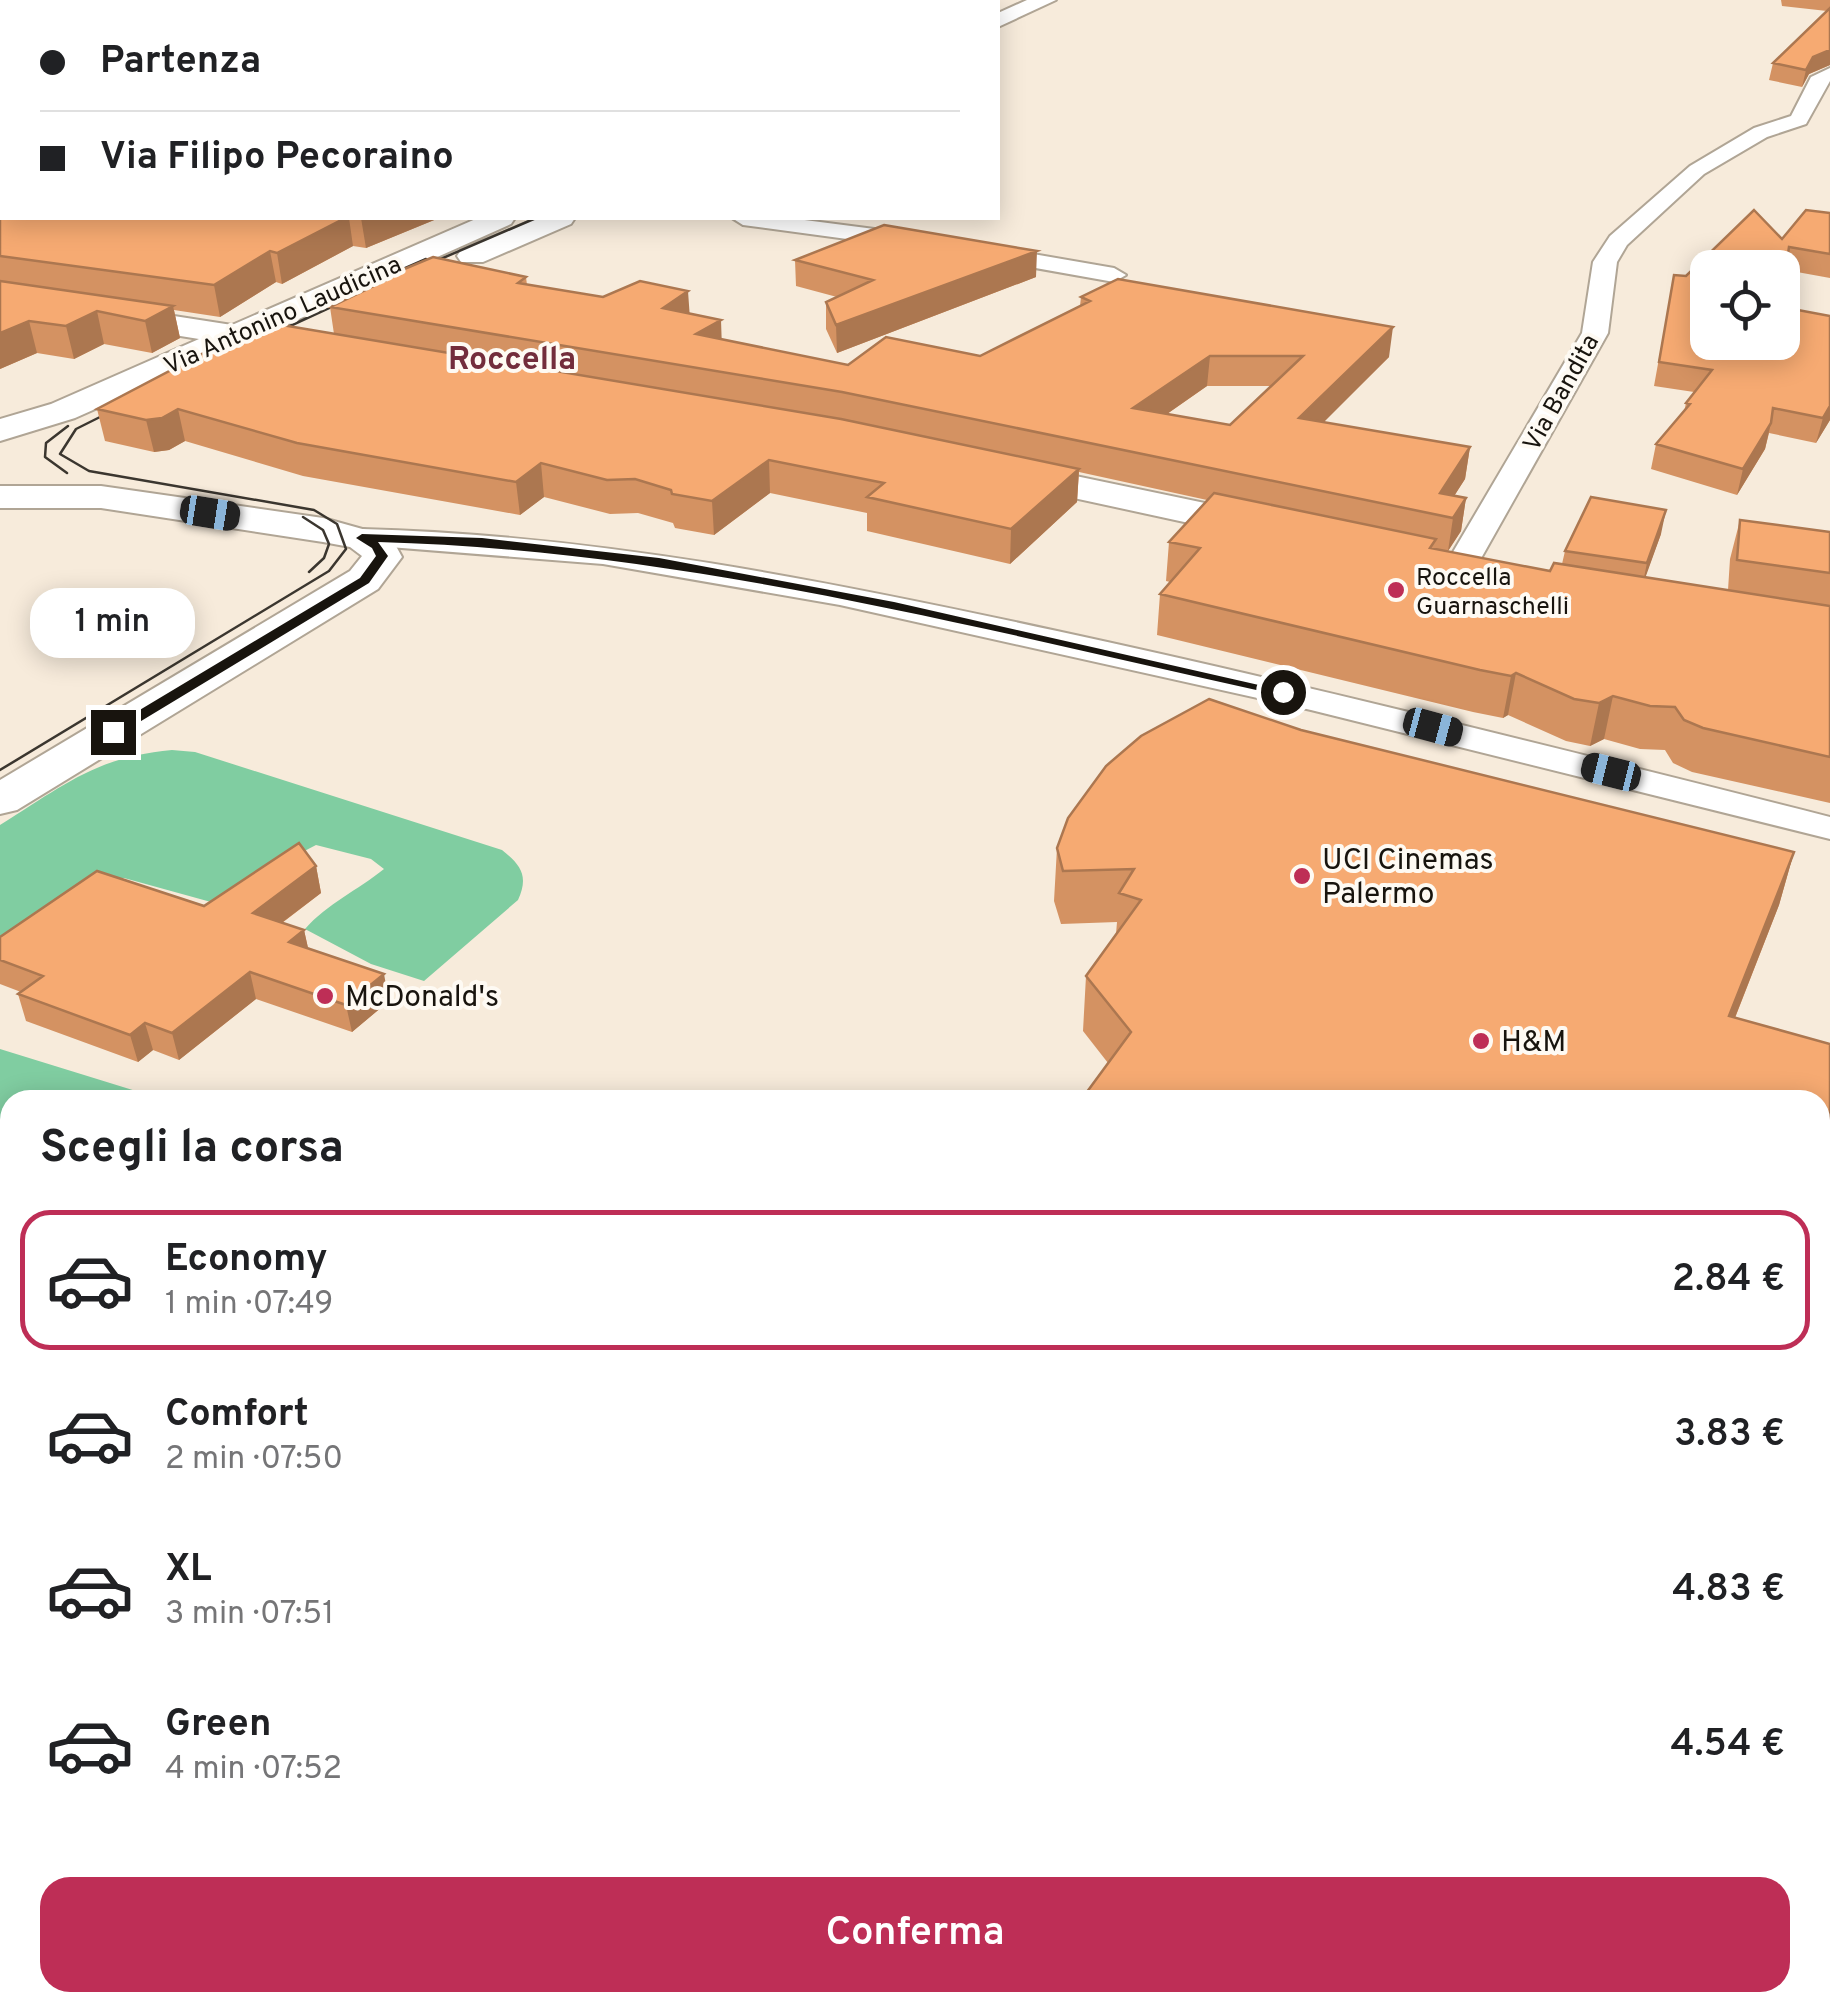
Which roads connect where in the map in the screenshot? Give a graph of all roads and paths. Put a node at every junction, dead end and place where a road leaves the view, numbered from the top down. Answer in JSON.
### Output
{"nodes":[{"id":1,"x":1045,"y":0,"type":"edge"},
{"id":2,"x":1000,"y":20,"type":"edge"},
{"id":3,"x":1830,"y":73,"type":"edge"},
{"id":4,"x":497,"y":220,"type":"edge"},
{"id":5,"x":556,"y":220,"type":"edge"},
{"id":6,"x":757,"y":220,"type":"edge"},
{"id":7,"x":1114,"y":275,"type":"dead end"},
{"id":8,"x":0,"y":298,"type":"edge"},
{"id":9,"x":237,"y":333,"type":"junction"},
{"id":10,"x":282,"y":342,"type":"junction"},
{"id":11,"x":348,"y":353,"type":"edge"},
{"id":12,"x":10,"y":462,"type":"edge"},
{"id":13,"x":977,"y":466,"type":"edge"},
{"id":14,"x":1306,"y":536,"type":"edge"},
{"id":15,"x":363,"y":559,"type":"junction"},
{"id":16,"x":1421,"y":561,"type":"edge"},
{"id":17,"x":1475,"y":572,"type":"joint"},
{"id":18,"x":0,"y":800,"type":"edge"},
{"id":19,"x":1830,"y":828,"type":"edge"}],
"edges":[{"from":1,"to":2,"type":"street"},
{"from":3,"to":17,"type":"street","name":"Via Bandita"},
{"from":4,"to":9,"type":"street","name":"Via Antonino Laudicina"},
{"from":5,"to":10,"type":"street","name":"Via Antonino Laudicina"},
{"from":6,"to":7,"type":"street"},
{"from":8,"to":9,"type":"street"},
{"from":9,"to":10,"type":"street"},
{"from":9,"to":12,"type":"street","name":"Via Antonino Laudicina"},
{"from":10,"to":11,"type":"street"},
{"from":12,"to":15,"type":"street"},
{"from":13,"to":14,"type":"street"},
{"from":15,"to":18,"type":"street"},
{"from":15,"to":19,"type":"street"},
{"from":16,"to":17,"type":"street"}]}
